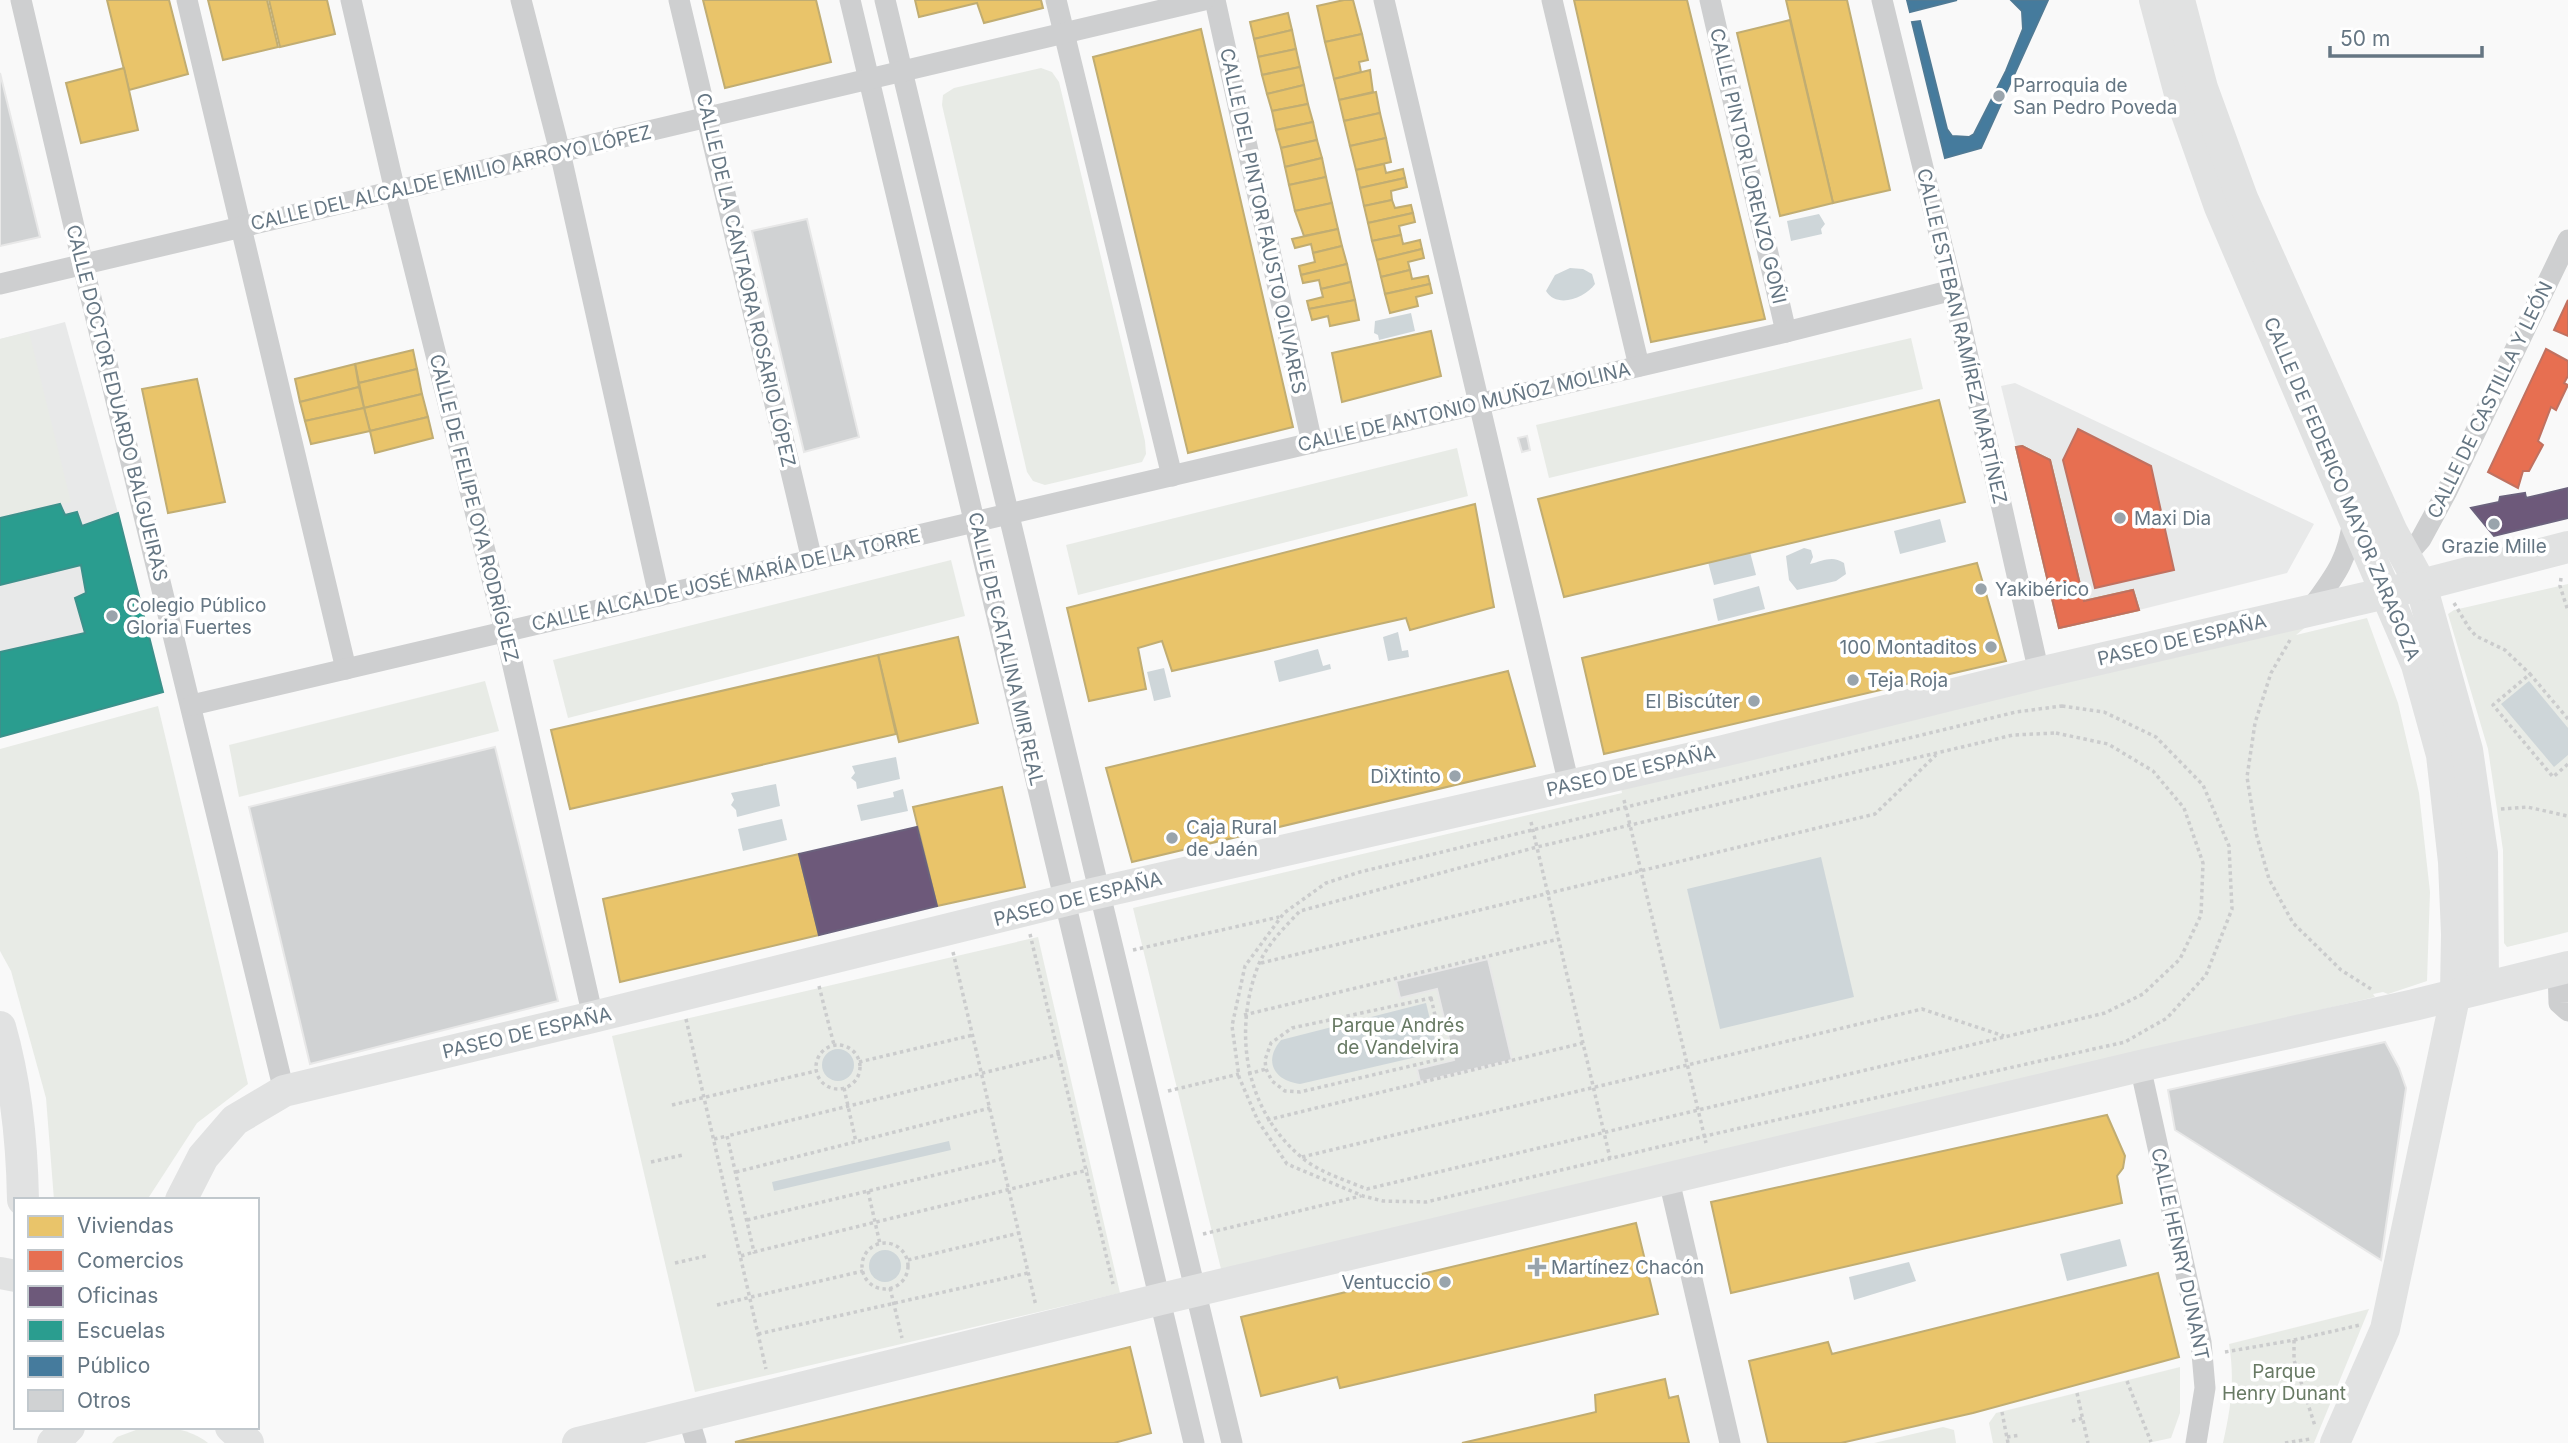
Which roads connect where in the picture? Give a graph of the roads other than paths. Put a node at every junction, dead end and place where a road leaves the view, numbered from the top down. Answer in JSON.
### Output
{"nodes":[{"id":1,"x":21,"y":0,"type":"edge"},
{"id":2,"x":187,"y":0,"type":"edge"},
{"id":3,"x":351,"y":0,"type":"edge"},
{"id":4,"x":522,"y":0,"type":"edge"},
{"id":5,"x":679,"y":0,"type":"edge"},
{"id":6,"x":850,"y":0,"type":"edge"},
{"id":7,"x":885,"y":0,"type":"edge"},
{"id":8,"x":1056,"y":0,"type":"edge"},
{"id":9,"x":1204,"y":0,"type":"edge"},
{"id":10,"x":1215,"y":0,"type":"edge"},
{"id":11,"x":1384,"y":0,"type":"edge"},
{"id":12,"x":1552,"y":0,"type":"edge"},
{"id":13,"x":1710,"y":0,"type":"edge"},
{"id":14,"x":1882,"y":0,"type":"edge"},
{"id":15,"x":2155,"y":0,"type":"edge"},
{"id":16,"x":2179,"y":0,"type":"edge"},
{"id":17,"x":1064,"y":33,"type":"junction"},
{"id":18,"x":902,"y":71,"type":"junction"},
{"id":19,"x":869,"y":79,"type":"junction"},
{"id":20,"x":709,"y":117,"type":"junction"},
{"id":21,"x":560,"y":152,"type":"junction"},
{"id":22,"x":395,"y":191,"type":"junction"},
{"id":23,"x":242,"y":228,"type":"junction"},
{"id":24,"x":2568,"y":240,"type":"edge"},
{"id":25,"x":83,"y":265,"type":"junction"},
{"id":26,"x":0,"y":284,"type":"edge"},
{"id":27,"x":1953,"y":290,"type":"junction"},
{"id":28,"x":1786,"y":332,"type":"junction"},
{"id":29,"x":1639,"y":366,"type":"junction"},
{"id":30,"x":1478,"y":404,"type":"junction"},
{"id":31,"x":1312,"y":443,"type":"junction"},
{"id":32,"x":1172,"y":475,"type":"junction"},
{"id":33,"x":1008,"y":514,"type":"junction"},
{"id":34,"x":2353,"y":517,"type":"junction"},
{"id":35,"x":975,"y":522,"type":"junction"},
{"id":36,"x":2568,"y":547,"type":"edge"},
{"id":37,"x":2406,"y":556,"type":"junction"},
{"id":38,"x":812,"y":560,"type":"junction"},
{"id":39,"x":2421,"y":585,"type":"junction"},
{"id":40,"x":2386,"y":593,"type":"junction"},
{"id":41,"x":659,"y":596,"type":"junction"},
{"id":42,"x":2310,"y":610,"type":"junction"},
{"id":43,"x":505,"y":631,"type":"junction"},
{"id":44,"x":346,"y":668,"type":"junction"},
{"id":45,"x":2039,"y":673,"type":"junction"},
{"id":46,"x":192,"y":705,"type":"junction"},
{"id":47,"x":1569,"y":785,"type":"junction"},
{"id":48,"x":1100,"y":893,"type":"junction"},
{"id":49,"x":1066,"y":901,"type":"junction"},
{"id":50,"x":2563,"y":968,"type":"edge"},
{"id":51,"x":2470,"y":990,"type":"junction"},
{"id":52,"x":2568,"y":1011,"type":"edge"},
{"id":53,"x":593,"y":1017,"type":"junction"},
{"id":54,"x":0,"y":1027,"type":"edge"},
{"id":55,"x":2140,"y":1066,"type":"junction"},
{"id":56,"x":284,"y":1091,"type":"junction"},
{"id":57,"x":1670,"y":1180,"type":"junction"},
{"id":58,"x":23,"y":1198,"type":"edge"},
{"id":59,"x":182,"y":1198,"type":"edge"},
{"id":60,"x":1195,"y":1291,"type":"junction"},
{"id":61,"x":1161,"y":1299,"type":"junction"},
{"id":62,"x":67,"y":1429,"type":"edge"},
{"id":63,"x":233,"y":1429,"type":"edge"},
{"id":64,"x":692,"y":1430,"type":"edge"},
{"id":65,"x":2324,"y":1437,"type":"edge"},
{"id":66,"x":53,"y":1443,"type":"edge"},
{"id":67,"x":248,"y":1443,"type":"edge"},
{"id":68,"x":578,"y":1443,"type":"edge"},
{"id":69,"x":1194,"y":1443,"type":"edge"},
{"id":70,"x":1232,"y":1443,"type":"edge"},
{"id":71,"x":1730,"y":1443,"type":"edge"},
{"id":72,"x":2196,"y":1443,"type":"edge"}],
"edges":[{"from":1,"to":25,"type":"street","name":"CALLE DOCTOR EDUARDO BALGUEIRAS"},
{"from":2,"to":23,"type":"street"},
{"from":3,"to":22,"type":"street","name":"CALLE DE FELIPE OYA RODRÍGUEZ"},
{"from":4,"to":21,"type":"street"},
{"from":5,"to":20,"type":"street","name":"CALLE DE LA CANTAORA ROSARIO LÓPEZ"},
{"from":6,"to":19,"type":"street","name":"CALLE DE CATALINA MIR REAL"},
{"from":7,"to":18,"type":"street","name":"CALLE DE CATALINA MIR REAL"},
{"from":8,"to":17,"type":"street"},
{"from":9,"to":17,"type":"street","name":"CALLE DEL ALCALDE EMILIO ARROYO LÓPEZ"},
{"from":10,"to":31,"type":"street","name":"CALLE DEL PINTOR FAUSTO OLIVARES"},
{"from":11,"to":30,"type":"street"},
{"from":12,"to":29,"type":"street"},
{"from":13,"to":28,"type":"street","name":"CALLE PINTOR LORENZO GOÑI"},
{"from":14,"to":27,"type":"street","name":"CALLE ESTEBAN RAMÍREZ MARTÍNEZ"},
{"from":15,"to":34,"type":"main road","name":"CALLE DE FEDERICO MAYOR ZARAGOZA"},
{"from":16,"to":37,"type":"main road","name":"CALLE DE FEDERICO MAYOR ZARAGOZA"},
{"from":17,"to":18,"type":"street","name":"CALLE DEL ALCALDE EMILIO ARROYO LÓPEZ"},
{"from":17,"to":32,"type":"street"},
{"from":18,"to":19,"type":"street","name":"CALLE DEL ALCALDE EMILIO ARROYO LÓPEZ"},
{"from":18,"to":33,"type":"street","name":"CALLE DE CATALINA MIR REAL"},
{"from":19,"to":20,"type":"street","name":"CALLE DEL ALCALDE EMILIO ARROYO LÓPEZ"},
{"from":19,"to":35,"type":"street","name":"CALLE DE CATALINA MIR REAL"},
{"from":20,"to":21,"type":"street","name":"CALLE DEL ALCALDE EMILIO ARROYO LÓPEZ"},
{"from":20,"to":38,"type":"street","name":"CALLE DE LA CANTAORA ROSARIO LÓPEZ"},
{"from":21,"to":22,"type":"street","name":"CALLE DEL ALCALDE EMILIO ARROYO LÓPEZ"},
{"from":21,"to":41,"type":"street"},
{"from":22,"to":23,"type":"street","name":"CALLE DEL ALCALDE EMILIO ARROYO LÓPEZ"},
{"from":22,"to":43,"type":"street","name":"CALLE DE FELIPE OYA RODRÍGUEZ"},
{"from":23,"to":25,"type":"street","name":"CALLE DEL ALCALDE EMILIO ARROYO LÓPEZ"},
{"from":23,"to":44,"type":"street"},
{"from":24,"to":37,"type":"street","name":"CALLE DE CASTILLA Y LEÓN"},
{"from":25,"to":26,"type":"street","name":"CALLE DEL ALCALDE EMILIO ARROYO LÓPEZ"},
{"from":25,"to":46,"type":"street","name":"CALLE DOCTOR EDUARDO BALGUEIRAS"},
{"from":27,"to":28,"type":"street","name":"CALLE DE ANTONIO MUÑOZ MOLINA"},
{"from":27,"to":45,"type":"street","name":"CALLE ESTEBAN RAMÍREZ MARTÍNEZ"},
{"from":28,"to":29,"type":"street","name":"CALLE DE ANTONIO MUÑOZ MOLINA"},
{"from":29,"to":30,"type":"street","name":"CALLE DE ANTONIO MUÑOZ MOLINA"},
{"from":30,"to":31,"type":"street","name":"CALLE DE ANTONIO MUÑOZ MOLINA"},
{"from":30,"to":47,"type":"street"},
{"from":31,"to":32,"type":"street","name":"CALLE DE ANTONIO MUÑOZ MOLINA"},
{"from":32,"to":33,"type":"street","name":"CALLE DE ANTONIO MUÑOZ MOLINA"},
{"from":33,"to":35,"type":"street","name":"CALLE DE ANTONIO MUÑOZ MOLINA"},
{"from":33,"to":48,"type":"street","name":"CALLE DE CATALINA MIR REAL"},
{"from":34,"to":40,"type":"main road","name":"CALLE DE FEDERICO MAYOR ZARAGOZA"},
{"from":34,"to":42,"type":"street"},
{"from":35,"to":38,"type":"street","name":"CALLE ALCALDE JOSÉ MARÍA DE LA TORRE"},
{"from":35,"to":49,"type":"street","name":"CALLE DE CATALINA MIR REAL"},
{"from":36,"to":39,"type":"main road","name":"PASEO DE ESPAÑA"},
{"from":37,"to":39,"type":"main road","name":"CALLE DE FEDERICO MAYOR ZARAGOZA"},
{"from":38,"to":41,"type":"street","name":"CALLE ALCALDE JOSÉ MARÍA DE LA TORRE"},
{"from":39,"to":40,"type":"main road","name":"PASEO DE ESPAÑA"},
{"from":39,"to":51,"type":"main road","name":"CALLE DE FEDERICO MAYOR ZARAGOZA"},
{"from":40,"to":42,"type":"main road","name":"PASEO DE ESPAÑA"},
{"from":40,"to":51,"type":"main road","name":"CALLE DE FEDERICO MAYOR ZARAGOZA"},
{"from":41,"to":43,"type":"street","name":"CALLE ALCALDE JOSÉ MARÍA DE LA TORRE"},
{"from":42,"to":45,"type":"main road","name":"PASEO DE ESPAÑA"},
{"from":43,"to":44,"type":"street","name":"CALLE ALCALDE JOSÉ MARÍA DE LA TORRE"},
{"from":43,"to":53,"type":"street","name":"CALLE DE FELIPE OYA RODRÍGUEZ"},
{"from":44,"to":46,"type":"street","name":"CALLE ALCALDE JOSÉ MARÍA DE LA TORRE"},
{"from":45,"to":47,"type":"main road","name":"PASEO DE ESPAÑA"},
{"from":46,"to":56,"type":"street","name":"CALLE DOCTOR EDUARDO BALGUEIRAS"},
{"from":47,"to":48,"type":"main road","name":"PASEO DE ESPAÑA"},
{"from":48,"to":49,"type":"main road","name":"PASEO DE ESPAÑA"},
{"from":48,"to":60,"type":"street","name":"CALLE DE CATALINA MIR REAL"},
{"from":49,"to":53,"type":"main road","name":"PASEO DE ESPAÑA"},
{"from":49,"to":61,"type":"street","name":"CALLE DE CATALINA MIR REAL"},
{"from":50,"to":51,"type":"main road"},
{"from":50,"to":52,"type":"street"},
{"from":51,"to":55,"type":"main road"},
{"from":51,"to":65,"type":"street"},
{"from":53,"to":56,"type":"main road","name":"PASEO DE ESPAÑA"},
{"from":54,"to":58,"type":"main road"},
{"from":55,"to":57,"type":"main road"},
{"from":55,"to":72,"type":"street","name":"CALLE HENRY DUNANT"},
{"from":56,"to":59,"type":"main road","name":"PASEO DE ESPAÑA"},
{"from":57,"to":60,"type":"main road"},
{"from":57,"to":71,"type":"street"},
{"from":60,"to":61,"type":"main road"},
{"from":60,"to":70,"type":"street","name":"CALLE DE CATALINA MIR REAL"},
{"from":61,"to":64,"type":"main road"},
{"from":61,"to":69,"type":"street","name":"CALLE DE CATALINA MIR REAL"},
{"from":62,"to":66,"type":"main road"},
{"from":63,"to":67,"type":"main road"},
{"from":64,"to":68,"type":"main road"}]}
